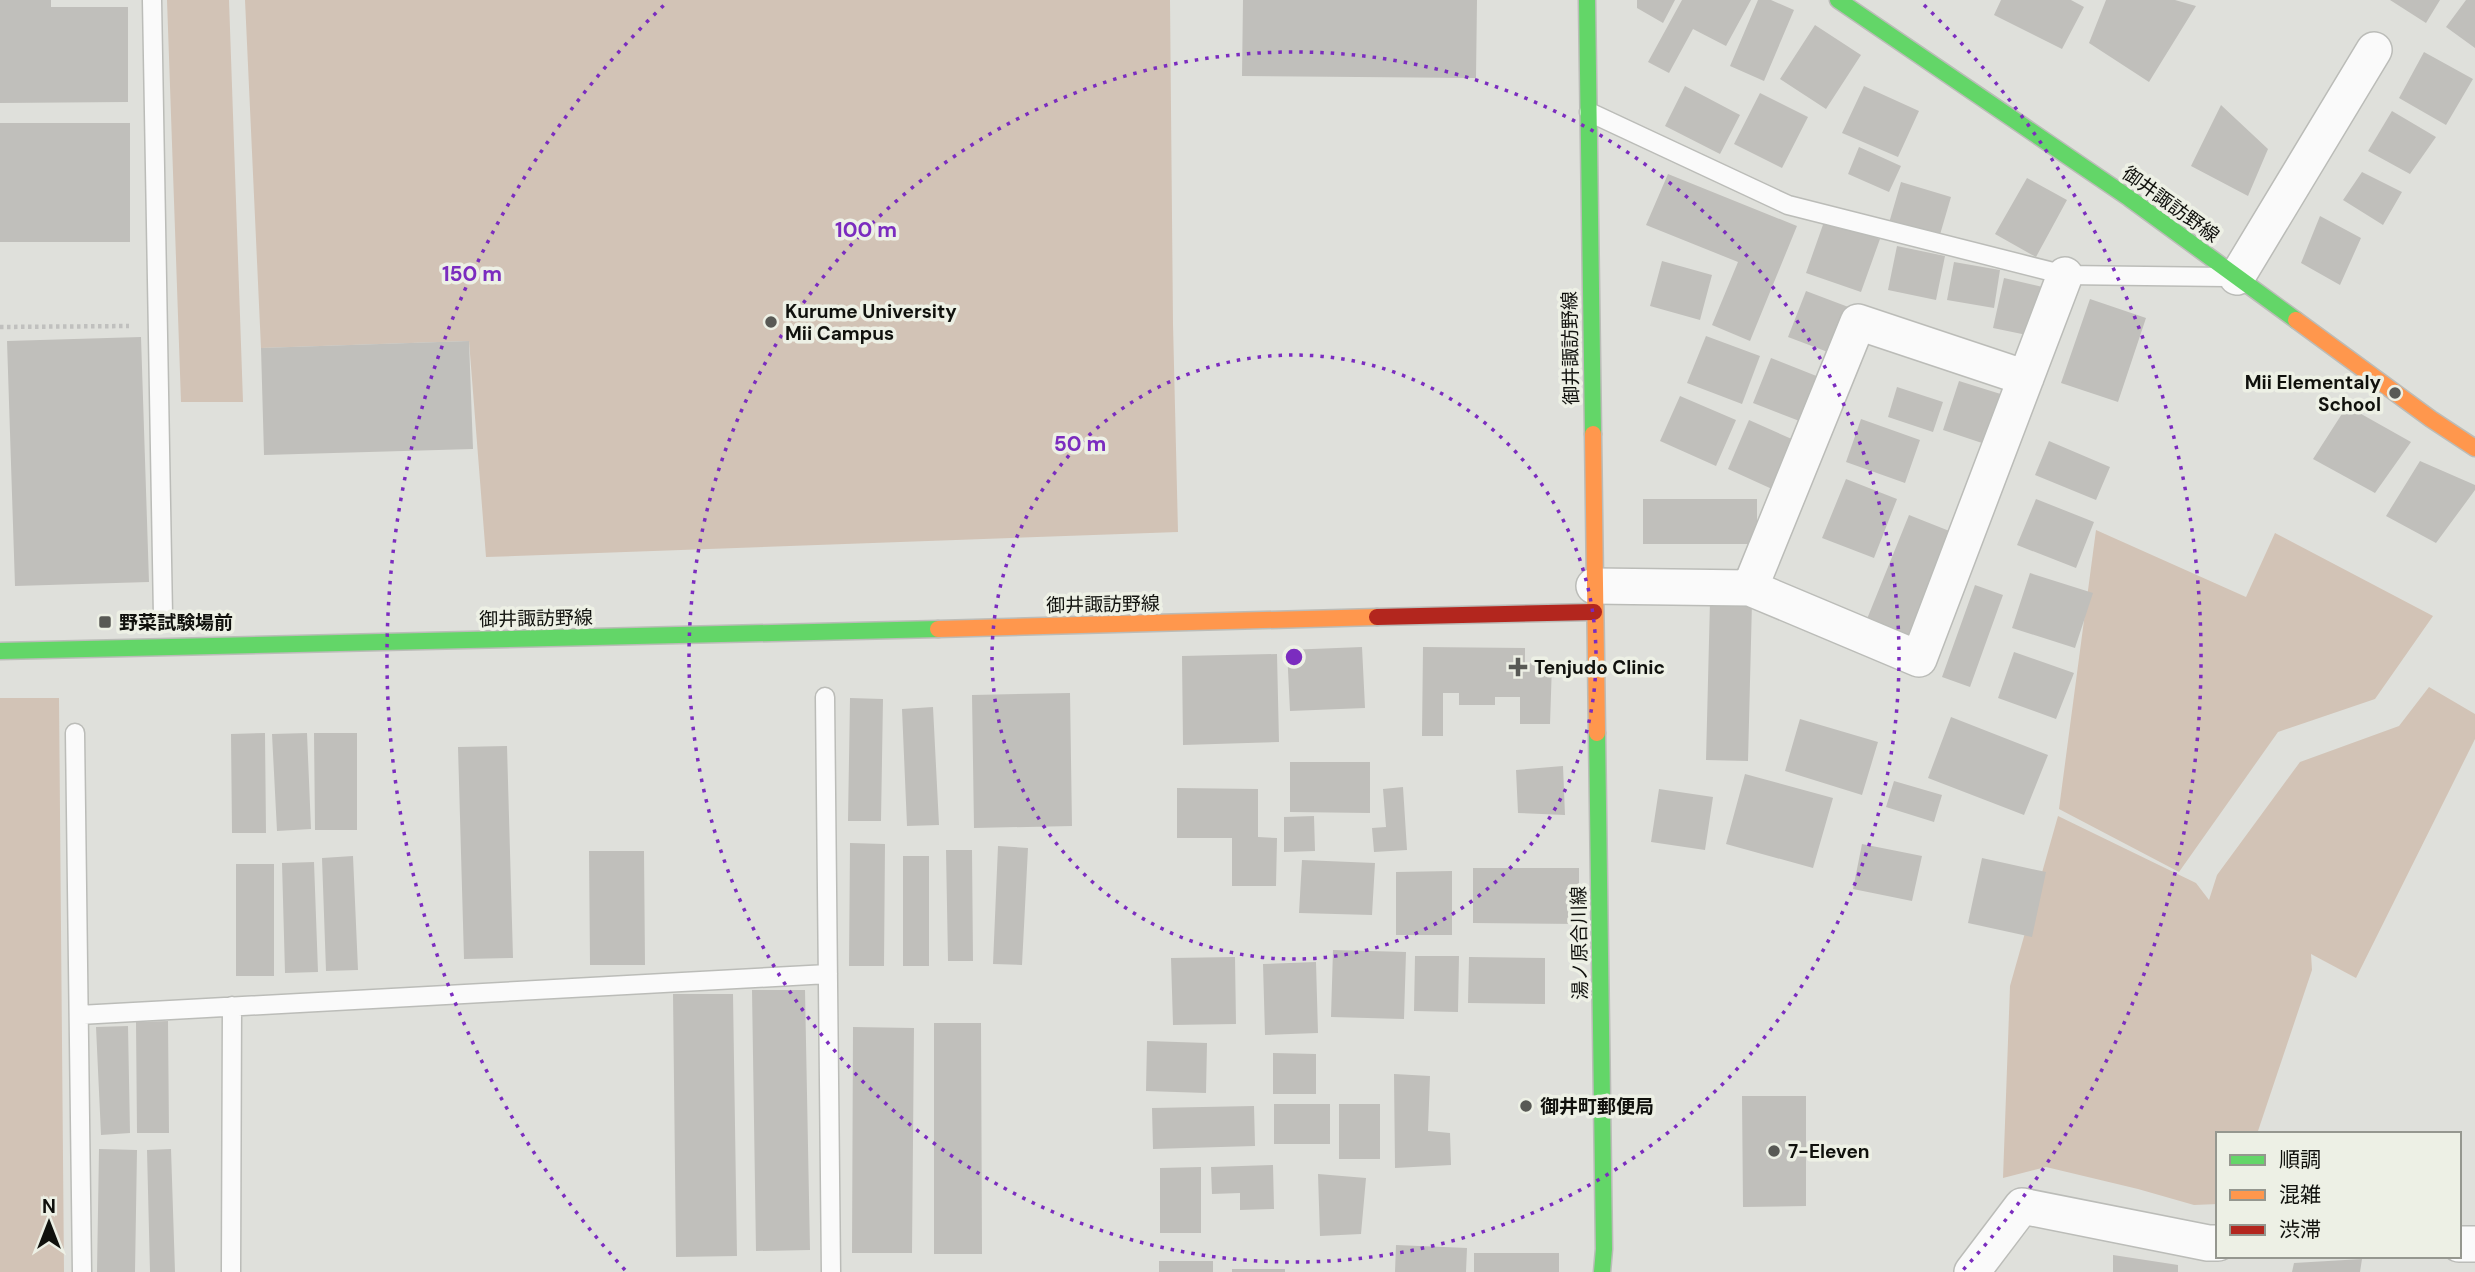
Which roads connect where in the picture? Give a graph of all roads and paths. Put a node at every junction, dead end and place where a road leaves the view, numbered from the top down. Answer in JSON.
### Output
{"nodes":[{"id":1,"x":152,"y":0,"type":"edge"},
{"id":2,"x":1587,"y":0,"type":"edge"},
{"id":3,"x":1838,"y":0,"type":"edge"},
{"id":4,"x":2374,"y":50,"type":"dead end"},
{"id":5,"x":1589,"y":112,"type":"junction"},
{"id":6,"x":2065,"y":275,"type":"junction"},
{"id":7,"x":2237,"y":277,"type":"junction"},
{"id":8,"x":159,"y":325,"type":"junction"},
{"id":9,"x":0,"y":327,"type":"edge"},
{"id":10,"x":2026,"y":378,"type":"junction"},
{"id":11,"x":2475,"y":448,"type":"edge"},
{"id":12,"x":1750,"y":588,"type":"junction"},
{"id":13,"x":1594,"y":599,"type":"junction"},
{"id":14,"x":163,"y":616,"type":"dead end"},
{"id":15,"x":0,"y":650,"type":"edge"},
{"id":16,"x":825,"y":697,"type":"dead end"},
{"id":17,"x":75,"y":733,"type":"dead end"},
{"id":18,"x":828,"y":974,"type":"junction"},
{"id":19,"x":232,"y":1006,"type":"junction"},
{"id":20,"x":79,"y":1014,"type":"junction"},
{"id":21,"x":2216,"y":1243,"type":"edge"},
{"id":22,"x":82,"y":1272,"type":"edge"},
{"id":23,"x":231,"y":1272,"type":"edge"},
{"id":24,"x":831,"y":1272,"type":"edge"},
{"id":25,"x":1602,"y":1272,"type":"edge"},
{"id":26,"x":1972,"y":1272,"type":"edge"}],
"edges":[{"from":1,"to":8,"type":"lane"},
{"from":2,"to":5,"type":"main road","name":"御井諏訪野線"},
{"from":3,"to":7,"type":"main road","name":"御井諏訪野線"},
{"from":4,"to":7,"type":"street"},
{"from":5,"to":6,"type":"lane"},
{"from":5,"to":13,"type":"main road","name":"御井諏訪野線"},
{"from":6,"to":7,"type":"lane"},
{"from":6,"to":10,"type":"street"},
{"from":7,"to":11,"type":"main road","name":"御井諏訪野線"},
{"from":8,"to":9,"type":"path"},
{"from":8,"to":14,"type":"lane"},
{"from":10,"to":12,"type":"street"},
{"from":10,"to":12,"type":"street"},
{"from":12,"to":13,"type":"street"},
{"from":13,"to":15,"type":"main road","name":"御井諏訪野線"},
{"from":13,"to":25,"type":"main road","name":"湯ノ原合川線"},
{"from":16,"to":18,"type":"lane"},
{"from":17,"to":20,"type":"lane"},
{"from":18,"to":19,"type":"lane"},
{"from":18,"to":24,"type":"lane"},
{"from":19,"to":20,"type":"lane"},
{"from":19,"to":23,"type":"lane"},
{"from":20,"to":22,"type":"lane"},
{"from":21,"to":26,"type":"street"}]}
